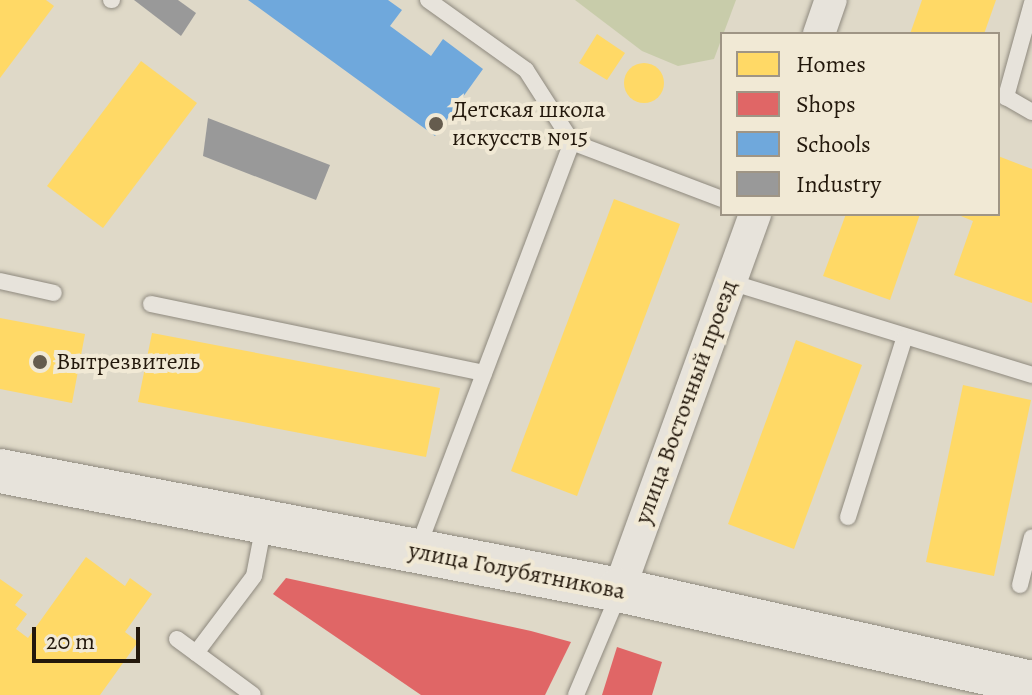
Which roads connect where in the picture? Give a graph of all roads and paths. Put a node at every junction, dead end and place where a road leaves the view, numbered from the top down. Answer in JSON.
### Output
{"nodes":[{"id":1,"x":428,"y":0,"type":"edge"},
{"id":2,"x":831,"y":0,"type":"edge"},
{"id":3,"x":1032,"y":3,"type":"edge"},
{"id":4,"x":820,"y":32,"type":"edge"},
{"id":5,"x":1032,"y":112,"type":"edge"},
{"id":6,"x":572,"y":142,"type":"junction"},
{"id":7,"x":720,"y":198,"type":"edge"},
{"id":8,"x":754,"y":216,"type":"edge"},
{"id":9,"x":0,"y":281,"type":"edge"},
{"id":10,"x":730,"y":282,"type":"junction"},
{"id":11,"x":54,"y":293,"type":"dead end"},
{"id":12,"x":151,"y":304,"type":"dead end"},
{"id":13,"x":904,"y":339,"type":"junction"},
{"id":14,"x":484,"y":373,"type":"junction"},
{"id":15,"x":1032,"y":375,"type":"edge"},
{"id":16,"x":0,"y":471,"type":"edge"},
{"id":17,"x":848,"y":517,"type":"dead end"},
{"id":18,"x":264,"y":522,"type":"junction"},
{"id":19,"x":1032,"y":537,"type":"edge"},
{"id":20,"x":417,"y":551,"type":"junction"},
{"id":21,"x":1020,"y":585,"type":"dead end"},
{"id":22,"x":619,"y":590,"type":"junction"},
{"id":23,"x":177,"y":639,"type":"dead end"},
{"id":24,"x":196,"y":653,"type":"junction"},
{"id":25,"x":1032,"y":683,"type":"edge"},
{"id":26,"x":253,"y":695,"type":"edge"},
{"id":27,"x":576,"y":695,"type":"edge"}],
"edges":[{"from":1,"to":6,"type":"lane"},
{"from":2,"to":4,"type":"street"},
{"from":3,"to":5,"type":"lane"},
{"from":6,"to":7,"type":"lane"},
{"from":6,"to":14,"type":"lane"},
{"from":8,"to":10,"type":"street","name":"улица Восточный проезд"},
{"from":9,"to":11,"type":"lane"},
{"from":10,"to":13,"type":"lane"},
{"from":10,"to":22,"type":"street","name":"улица Восточный проезд"},
{"from":12,"to":14,"type":"lane"},
{"from":13,"to":15,"type":"lane"},
{"from":13,"to":17,"type":"lane"},
{"from":14,"to":20,"type":"lane"},
{"from":16,"to":18,"type":"street","name":"улица Голубятникова"},
{"from":18,"to":20,"type":"street","name":"улица Голубятникова"},
{"from":18,"to":24,"type":"lane"},
{"from":19,"to":21,"type":"lane"},
{"from":20,"to":22,"type":"street","name":"улица Голубятникова"},
{"from":22,"to":25,"type":"street","name":"улица Голубятникова"},
{"from":22,"to":27,"type":"lane"},
{"from":23,"to":24,"type":"lane"},
{"from":24,"to":26,"type":"lane"}]}
